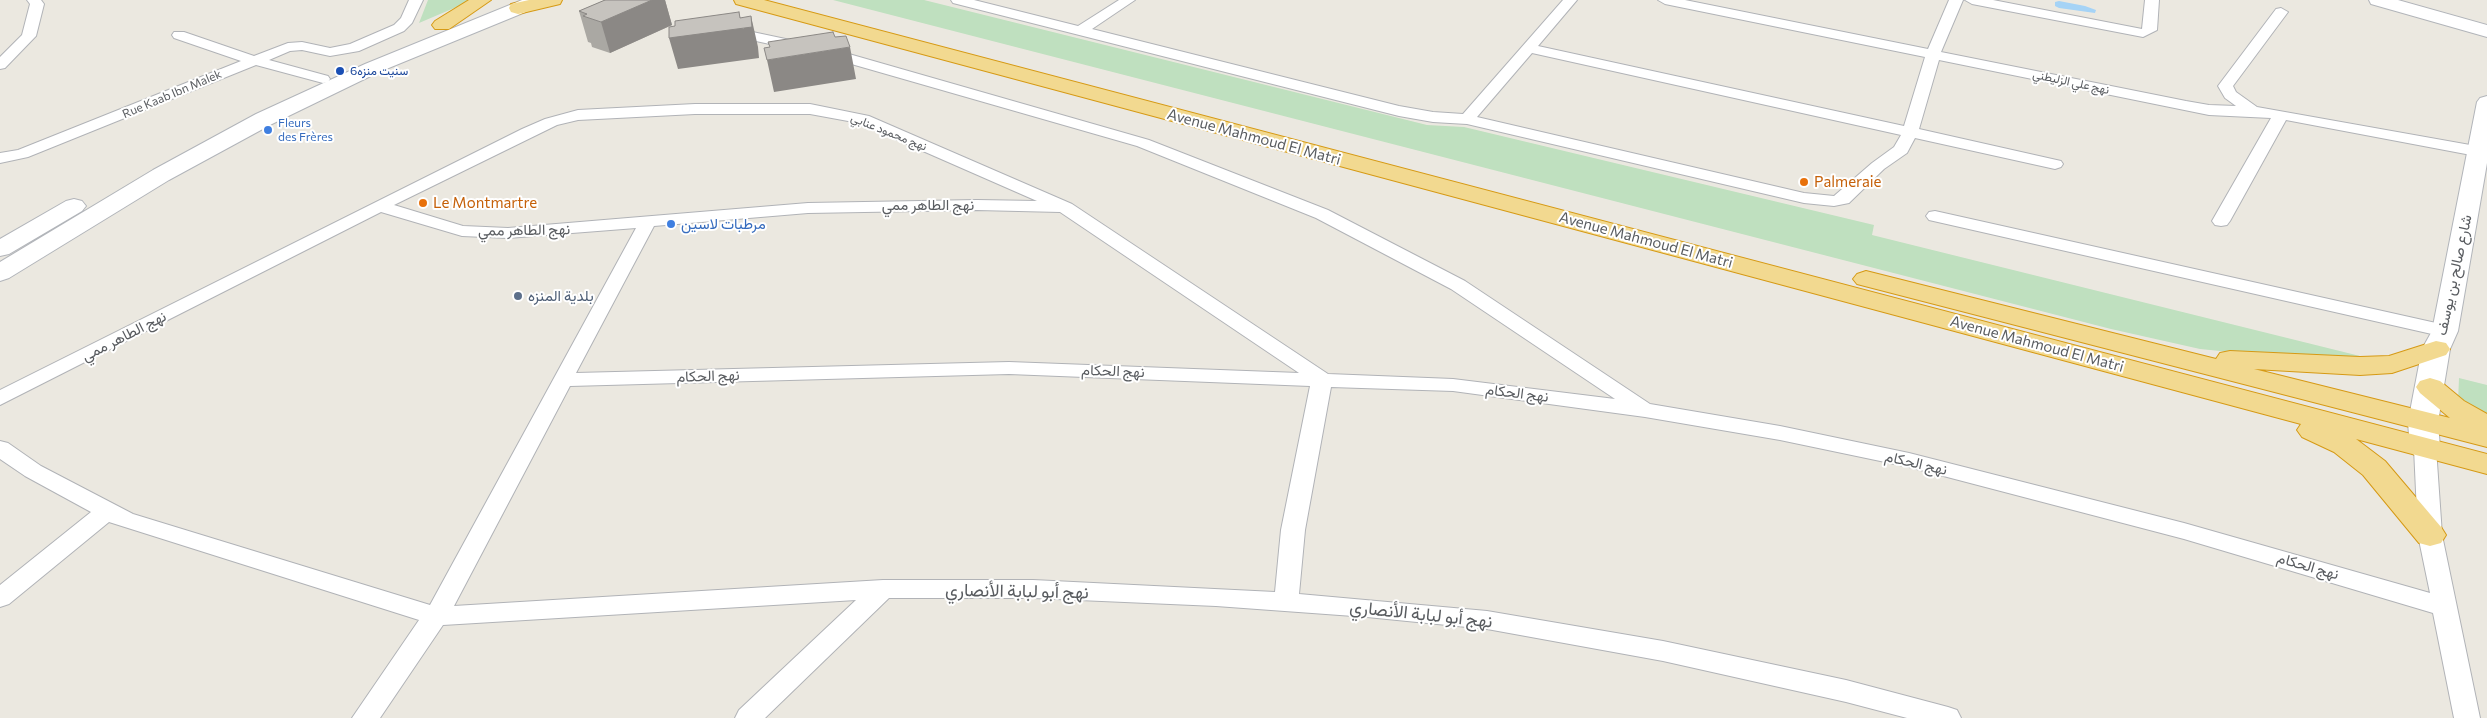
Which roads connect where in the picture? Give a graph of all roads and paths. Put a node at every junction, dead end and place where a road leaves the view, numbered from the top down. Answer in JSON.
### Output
{"nodes":[{"id":1,"x":34,"y":0,"type":"edge"},
{"id":2,"x":416,"y":0,"type":"edge"},
{"id":3,"x":482,"y":0,"type":"edge"},
{"id":4,"x":538,"y":0,"type":"edge"},
{"id":5,"x":553,"y":0,"type":"edge"},
{"id":6,"x":743,"y":0,"type":"edge"},
{"id":7,"x":958,"y":0,"type":"edge"},
{"id":8,"x":1128,"y":0,"type":"edge"},
{"id":9,"x":1570,"y":0,"type":"edge"},
{"id":10,"x":1665,"y":0,"type":"edge"},
{"id":11,"x":1956,"y":0,"type":"edge"},
{"id":12,"x":1972,"y":0,"type":"edge"},
{"id":13,"x":2152,"y":0,"type":"edge"},
{"id":14,"x":2378,"y":0,"type":"edge"},
{"id":15,"x":512,"y":4,"type":"edge"},
{"id":16,"x":803,"y":8,"type":"edge"},
{"id":17,"x":2281,"y":12,"type":"dead end"},
{"id":18,"x":442,"y":25,"type":"junction"},
{"id":19,"x":708,"y":27,"type":"edge"},
{"id":20,"x":1080,"y":31,"type":"junction"},
{"id":21,"x":2487,"y":31,"type":"edge"},
{"id":22,"x":179,"y":35,"type":"dead end"},
{"id":23,"x":1528,"y":48,"type":"junction"},
{"id":24,"x":345,"y":51,"type":"junction"},
{"id":25,"x":1934,"y":54,"type":"junction"},
{"id":26,"x":253,"y":60,"type":"junction"},
{"id":27,"x":0,"y":65,"type":"edge"},
{"id":28,"x":300,"y":73,"type":"junction"},
{"id":29,"x":323,"y":79,"type":"junction"},
{"id":30,"x":2487,"y":102,"type":"edge"},
{"id":31,"x":2253,"y":111,"type":"junction"},
{"id":32,"x":2281,"y":114,"type":"junction"},
{"id":33,"x":1466,"y":119,"type":"junction"},
{"id":34,"x":1910,"y":133,"type":"junction"},
{"id":35,"x":2483,"y":153,"type":"edge"},
{"id":36,"x":0,"y":158,"type":"edge"},
{"id":37,"x":2055,"y":164,"type":"dead end"},
{"id":38,"x":379,"y":206,"type":"junction"},
{"id":39,"x":1066,"y":208,"type":"junction"},
{"id":40,"x":1935,"y":216,"type":"dead end"},
{"id":41,"x":2222,"y":221,"type":"dead end"},
{"id":42,"x":647,"y":223,"type":"junction"},
{"id":43,"x":34,"y":229,"type":"junction"},
{"id":44,"x":0,"y":243,"type":"edge"},
{"id":45,"x":0,"y":249,"type":"edge"},
{"id":46,"x":0,"y":273,"type":"edge"},
{"id":47,"x":2441,"y":340,"type":"junction"},
{"id":48,"x":2132,"y":347,"type":"junction"},
{"id":49,"x":1322,"y":379,"type":"junction"},
{"id":50,"x":564,"y":380,"type":"junction"},
{"id":51,"x":2430,"y":387,"type":"junction"},
{"id":52,"x":0,"y":398,"type":"edge"},
{"id":53,"x":2244,"y":399,"type":"junction"},
{"id":54,"x":1645,"y":410,"type":"junction"},
{"id":55,"x":2423,"y":422,"type":"junction"},
{"id":56,"x":2487,"y":427,"type":"edge"},
{"id":57,"x":2487,"y":437,"type":"edge"},
{"id":58,"x":0,"y":448,"type":"edge"},
{"id":59,"x":2425,"y":448,"type":"junction"},
{"id":60,"x":2487,"y":464,"type":"edge"},
{"id":61,"x":107,"y":511,"type":"junction"},
{"id":62,"x":2430,"y":535,"type":"junction"},
{"id":63,"x":883,"y":589,"type":"junction"},
{"id":64,"x":0,"y":598,"type":"edge"},
{"id":65,"x":1286,"y":602,"type":"junction"},
{"id":66,"x":2446,"y":607,"type":"junction"},
{"id":67,"x":436,"y":616,"type":"junction"},
{"id":68,"x":365,"y":718,"type":"edge"},
{"id":69,"x":748,"y":718,"type":"edge"},
{"id":70,"x":1948,"y":718,"type":"edge"},
{"id":71,"x":2467,"y":718,"type":"edge"}],
"edges":[{"from":1,"to":27,"type":"street"},
{"from":2,"to":24,"type":"street"},
{"from":3,"to":18,"type":"highway"},
{"from":4,"to":15,"type":"main road"},
{"from":5,"to":15,"type":"highway"},
{"from":6,"to":16,"type":"highway"},
{"from":7,"to":20,"type":"street"},
{"from":8,"to":20,"type":"street"},
{"from":9,"to":23,"type":"street"},
{"from":10,"to":25,"type":"street","name":"نهج علي الزليطني"},
{"from":11,"to":25,"type":"street"},
{"from":12,"to":13,"type":"street"},
{"from":14,"to":21,"type":"main road"},
{"from":15,"to":18,"type":"main road"},
{"from":15,"to":46,"type":"main road"},
{"from":16,"to":48,"type":"highway","name":"Avenue Mahmoud El Matri"},
{"from":16,"to":53,"type":"highway","name":"Avenue Mahmoud El Matri"},
{"from":17,"to":31,"type":"street"},
{"from":18,"to":29,"type":"main road"},
{"from":19,"to":54,"type":"street"},
{"from":20,"to":33,"type":"street"},
{"from":22,"to":26,"type":"street"},
{"from":23,"to":33,"type":"street"},
{"from":23,"to":34,"type":"street"},
{"from":24,"to":26,"type":"street","name":"Rue Kaab Ibn Malek"},
{"from":24,"to":28,"type":"street"},
{"from":25,"to":31,"type":"street","name":"نهج علي الزليطني"},
{"from":25,"to":34,"type":"street"},
{"from":26,"to":28,"type":"street"},
{"from":26,"to":36,"type":"street","name":"Rue Kaab Ibn Malek"},
{"from":28,"to":29,"type":"street"},
{"from":29,"to":43,"type":"main road"},
{"from":30,"to":35,"type":"main road","name":"شارع صالح بن يوسف"},
{"from":31,"to":32,"type":"street","name":"نهج علي الزليطني"},
{"from":32,"to":35,"type":"street","name":"نهج علي الزليطني"},
{"from":32,"to":41,"type":"street"},
{"from":33,"to":34,"type":"street"},
{"from":34,"to":37,"type":"street"},
{"from":35,"to":47,"type":"main road","name":"شارع صالح بن يوسف"},
{"from":38,"to":39,"type":"street","name":"نهج محمود عنابي"},
{"from":38,"to":42,"type":"street","name":"نهج الطاهر ممي"},
{"from":38,"to":52,"type":"street","name":"نهج الطاهر ممي"},
{"from":39,"to":42,"type":"street","name":"نهج الطاهر ممي"},
{"from":39,"to":49,"type":"street","name":"نهج محمود عنابي"},
{"from":40,"to":47,"type":"street"},
{"from":42,"to":50,"type":"street"},
{"from":43,"to":44,"type":"main road"},
{"from":43,"to":45,"type":"main road"},
{"from":47,"to":48,"type":"highway"},
{"from":47,"to":51,"type":"main road","name":"شارع صالح بن يوسف"},
{"from":48,"to":55,"type":"highway","name":"Avenue Mahmoud El Matri"},
{"from":49,"to":50,"type":"street","name":"نهج الحكام"},
{"from":49,"to":54,"type":"street","name":"نهج الحكام"},
{"from":49,"to":65,"type":"street"},
{"from":50,"to":67,"type":"street"},
{"from":51,"to":55,"type":"main road","name":"شارع صالح بن يوسف"},
{"from":51,"to":56,"type":"highway"},
{"from":53,"to":59,"type":"highway","name":"Avenue Mahmoud El Matri"},
{"from":53,"to":62,"type":"highway"},
{"from":54,"to":66,"type":"street","name":"نهج الحكام"},
{"from":55,"to":57,"type":"highway","name":"Avenue Mahmoud El Matri"},
{"from":55,"to":59,"type":"main road","name":"شارع صالح بن يوسف"},
{"from":58,"to":61,"type":"street"},
{"from":59,"to":60,"type":"highway","name":"Avenue Mahmoud El Matri"},
{"from":59,"to":62,"type":"street"},
{"from":61,"to":64,"type":"street"},
{"from":61,"to":67,"type":"street"},
{"from":62,"to":66,"type":"street"},
{"from":63,"to":65,"type":"street","name":"نهج أبو لبابة الأنصاري"},
{"from":63,"to":67,"type":"street","name":"نهج أبو لبابة الأنصاري"},
{"from":63,"to":69,"type":"street"},
{"from":65,"to":70,"type":"street","name":"نهج أبو لبابة الأنصاري"},
{"from":66,"to":71,"type":"street"},
{"from":67,"to":68,"type":"street"}]}
